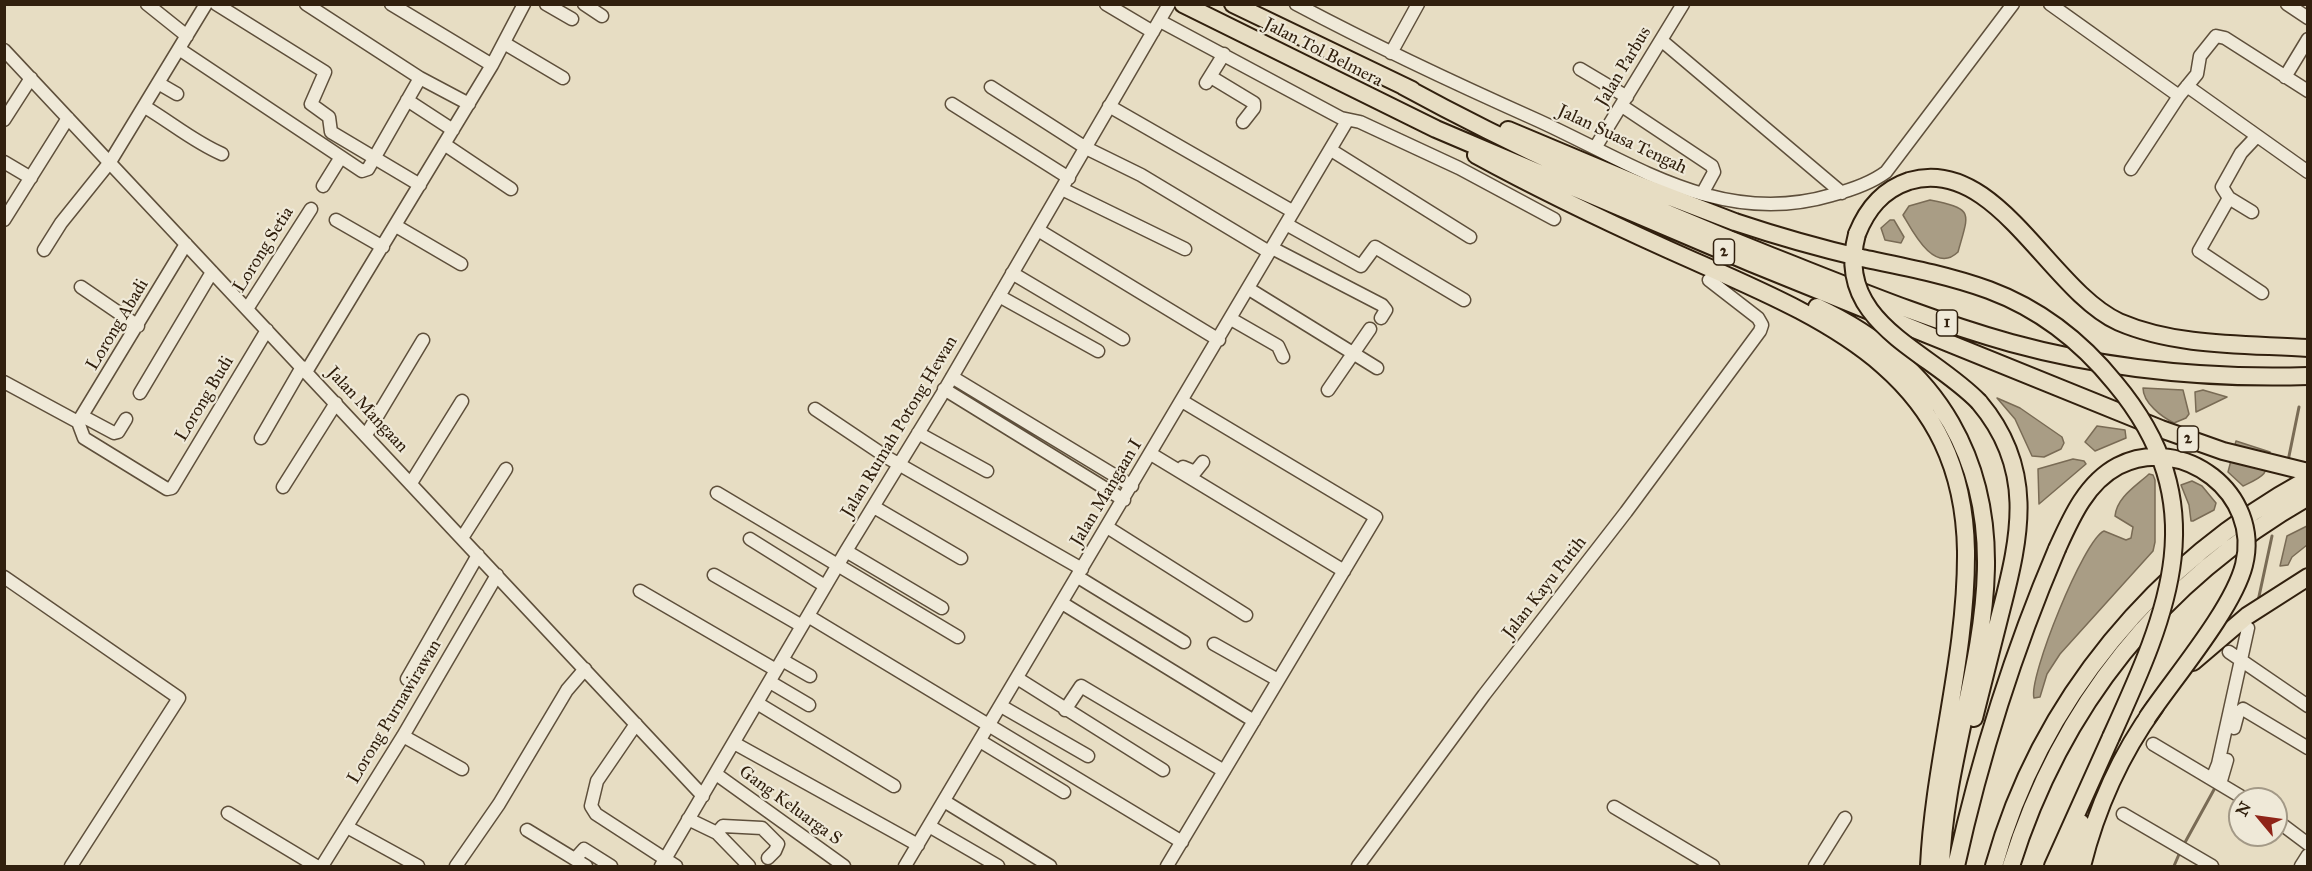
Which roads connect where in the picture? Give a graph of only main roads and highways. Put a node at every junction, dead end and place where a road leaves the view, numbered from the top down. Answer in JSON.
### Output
{"nodes":[{"id":1,"x":1233,"y":4,"type":"edge"},
{"id":2,"x":1191,"y":8,"type":"edge"},
{"id":3,"x":1403,"y":86,"type":"junction"},
{"id":4,"x":1380,"y":103,"type":"junction"},
{"id":5,"x":1606,"y":220,"type":"junction"},
{"id":6,"x":2307,"y":348,"type":"edge"},
{"id":7,"x":2307,"y":376,"type":"edge"},
{"id":8,"x":2307,"y":472,"type":"edge"},
{"id":9,"x":2307,"y":479,"type":"edge"},
{"id":10,"x":2307,"y":497,"type":"edge"},
{"id":11,"x":2306,"y":578,"type":"edge"},
{"id":12,"x":2147,"y":718,"type":"junction"},
{"id":13,"x":2111,"y":737,"type":"junction"},
{"id":14,"x":1929,"y":867,"type":"edge"},
{"id":15,"x":1942,"y":867,"type":"edge"},
{"id":16,"x":1956,"y":867,"type":"edge"},
{"id":17,"x":1994,"y":867,"type":"edge"},
{"id":18,"x":2011,"y":867,"type":"edge"},
{"id":19,"x":2053,"y":867,"type":"edge"},
{"id":20,"x":2068,"y":867,"type":"edge"},
{"id":21,"x":2082,"y":867,"type":"edge"}],
"edges":[{"from":1,"to":3,"type":"highway","name":"Jalan Tol Belmera"},
{"from":2,"to":4,"type":"highway","name":"Jalan Tol Belmera","number":"2"},
{"from":3,"to":7,"type":"highway","number":"1"},
{"from":3,"to":13,"type":"highway","bridge":true},
{"from":4,"to":5,"type":"highway"},
{"from":4,"to":8,"type":"highway","number":"2","bridge":true},
{"from":5,"to":14,"type":"highway"},
{"from":5,"to":15,"type":"highway"},
{"from":6,"to":15,"type":"highway","bridge":true},
{"from":9,"to":17,"type":"highway"},
{"from":10,"to":18,"type":"highway"},
{"from":11,"to":12,"type":"highway","bridge":true},
{"from":12,"to":16,"type":"highway","bridge":true},
{"from":12,"to":21,"type":"highway"},
{"from":13,"to":19,"type":"highway"},
{"from":13,"to":20,"type":"highway"}]}
